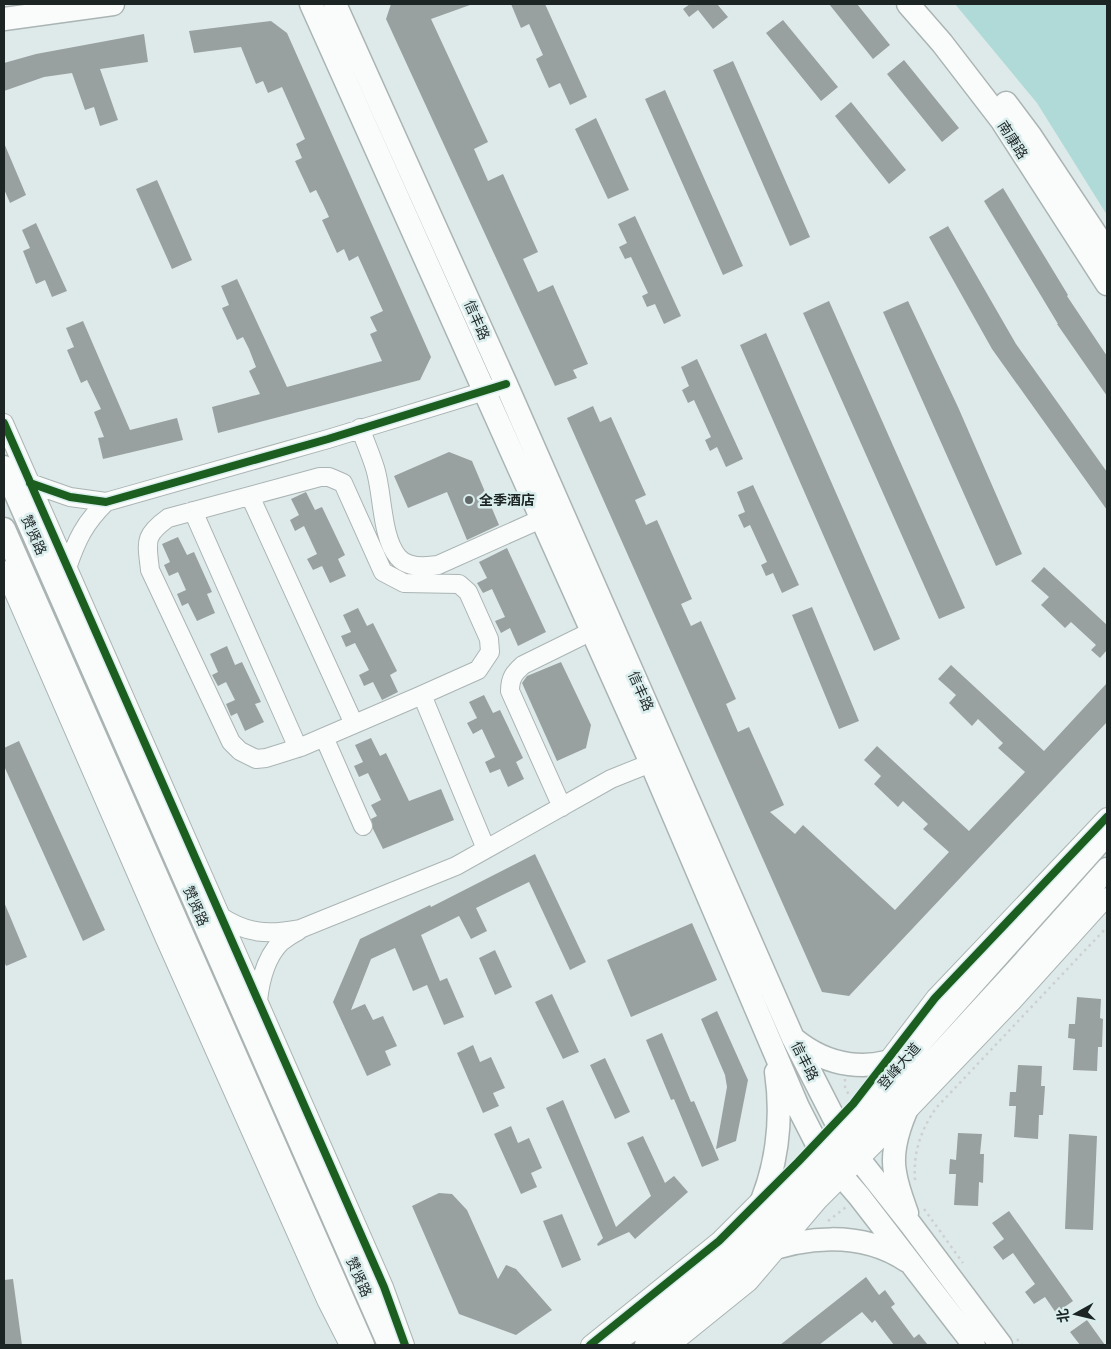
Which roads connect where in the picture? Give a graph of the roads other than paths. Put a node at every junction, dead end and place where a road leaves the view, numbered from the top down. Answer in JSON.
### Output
{"nodes":[{"id":1,"x":113,"y":4,"type":"edge"},
{"id":2,"x":311,"y":4,"type":"edge"},
{"id":3,"x":335,"y":4,"type":"edge"},
{"id":4,"x":908,"y":4,"type":"edge"},
{"id":5,"x":929,"y":4,"type":"edge"},
{"id":6,"x":4,"y":19,"type":"edge"},
{"id":7,"x":1107,"y":251,"type":"edge"},
{"id":8,"x":1107,"y":284,"type":"edge"},
{"id":9,"x":506,"y":384,"type":"junction"},
{"id":10,"x":485,"y":392,"type":"junction"},
{"id":11,"x":4,"y":423,"type":"edge"},
{"id":12,"x":360,"y":428,"type":"junction"},
{"id":13,"x":4,"y":467,"type":"edge"},
{"id":14,"x":30,"y":483,"type":"junction"},
{"id":15,"x":250,"y":496,"type":"junction"},
{"id":16,"x":106,"y":502,"type":"junction"},
{"id":17,"x":193,"y":511,"type":"junction"},
{"id":18,"x":542,"y":520,"type":"junction"},
{"id":19,"x":4,"y":529,"type":"edge"},
{"id":20,"x":67,"y":568,"type":"junction"},
{"id":21,"x":4,"y":570,"type":"edge"},
{"id":22,"x":592,"y":631,"type":"junction"},
{"id":23,"x":422,"y":694,"type":"junction"},
{"id":24,"x":354,"y":724,"type":"junction"},
{"id":25,"x":324,"y":737,"type":"junction"},
{"id":26,"x":298,"y":748,"type":"junction"},
{"id":27,"x":651,"y":762,"type":"junction"},
{"id":28,"x":562,"y":807,"type":"junction"},
{"id":29,"x":1107,"y":816,"type":"edge"},
{"id":30,"x":363,"y":826,"type":"dead end"},
{"id":31,"x":1107,"y":834,"type":"edge"},
{"id":32,"x":486,"y":850,"type":"junction"},
{"id":33,"x":1107,"y":869,"type":"edge"},
{"id":34,"x":1106,"y":899,"type":"edge"},
{"id":35,"x":220,"y":916,"type":"junction"},
{"id":36,"x":300,"y":929,"type":"junction"},
{"id":37,"x":258,"y":1001,"type":"junction"},
{"id":38,"x":793,"y":1038,"type":"junction"},
{"id":39,"x":772,"y":1046,"type":"junction"},
{"id":40,"x":910,"y":1053,"type":"junction"},
{"id":41,"x":886,"y":1062,"type":"junction"},
{"id":42,"x":923,"y":1072,"type":"junction"},
{"id":43,"x":904,"y":1115,"type":"junction"},
{"id":44,"x":846,"y":1140,"type":"junction"},
{"id":45,"x":828,"y":1159,"type":"junction"},
{"id":46,"x":764,"y":1196,"type":"junction"},
{"id":47,"x":911,"y":1225,"type":"junction"},
{"id":48,"x":750,"y":1227,"type":"junction"},
{"id":49,"x":780,"y":1246,"type":"junction"},
{"id":50,"x":745,"y":1259,"type":"junction"},
{"id":51,"x":912,"y":1265,"type":"junction"},
{"id":52,"x":357,"y":1341,"type":"edge"},
{"id":53,"x":681,"y":1342,"type":"edge"},
{"id":54,"x":389,"y":1345,"type":"edge"},
{"id":55,"x":405,"y":1345,"type":"edge"},
{"id":56,"x":590,"y":1345,"type":"edge"},
{"id":57,"x":611,"y":1345,"type":"edge"},
{"id":58,"x":646,"y":1345,"type":"edge"},
{"id":59,"x":974,"y":1345,"type":"edge"},
{"id":60,"x":1001,"y":1345,"type":"edge"}],
"edges":[{"from":1,"to":6,"type":"main road"},
{"from":2,"to":10,"type":"main road","name":"信丰路"},
{"from":3,"to":9,"type":"main road","name":"信丰路"},
{"from":4,"to":8,"type":"main road","name":"南康路"},
{"from":5,"to":7,"type":"main road","name":"南康路"},
{"from":9,"to":10,"type":"street"},
{"from":9,"to":38,"type":"main road","name":"信丰路"},
{"from":10,"to":12,"type":"street"},
{"from":10,"to":18,"type":"main road","name":"信丰路"},
{"from":11,"to":14,"type":"street"},
{"from":12,"to":16,"type":"street"},
{"from":12,"to":18,"type":"street"},
{"from":13,"to":54,"type":"main road","name":"赞贤路"},
{"from":14,"to":16,"type":"street"},
{"from":14,"to":20,"type":"street"},
{"from":15,"to":17,"type":"street"},
{"from":15,"to":23,"type":"street"},
{"from":15,"to":24,"type":"street"},
{"from":16,"to":20,"type":"street"},
{"from":17,"to":26,"type":"street"},
{"from":17,"to":26,"type":"street"},
{"from":18,"to":22,"type":"main road","name":"信丰路"},
{"from":19,"to":52,"type":"main road","name":"赞贤路"},
{"from":20,"to":35,"type":"street"},
{"from":21,"to":52,"type":"street"},
{"from":22,"to":27,"type":"main road","name":"信丰路"},
{"from":22,"to":28,"type":"street"},
{"from":23,"to":24,"type":"street"},
{"from":23,"to":32,"type":"street"},
{"from":24,"to":25,"type":"street"},
{"from":25,"to":26,"type":"street"},
{"from":25,"to":30,"type":"street"},
{"from":27,"to":28,"type":"street"},
{"from":27,"to":39,"type":"main road","name":"信丰路"},
{"from":28,"to":32,"type":"street"},
{"from":29,"to":41,"type":"street"},
{"from":31,"to":40,"type":"main road","name":"登峰大道"},
{"from":32,"to":36,"type":"street"},
{"from":33,"to":42,"type":"main road","name":"登峰大道"},
{"from":34,"to":43,"type":"street"},
{"from":35,"to":36,"type":"street"},
{"from":35,"to":37,"type":"street"},
{"from":36,"to":37,"type":"street"},
{"from":37,"to":55,"type":"street"},
{"from":38,"to":41,"type":"main road"},
{"from":38,"to":44,"type":"main road","name":"信丰路"},
{"from":39,"to":45,"type":"main road","name":"信丰路"},
{"from":39,"to":46,"type":"main road"},
{"from":40,"to":41,"type":"main road"},
{"from":40,"to":44,"type":"main road","name":"登峰大道"},
{"from":41,"to":44,"type":"street"},
{"from":42,"to":43,"type":"main road"},
{"from":42,"to":44,"type":"main road","name":"登峰大道"},
{"from":43,"to":44,"type":"street"},
{"from":43,"to":47,"type":"main road"},
{"from":44,"to":45,"type":"main road","name":"登峰大道"},
{"from":44,"to":45,"type":"street"},
{"from":44,"to":47,"type":"main road","name":"信丰路"},
{"from":45,"to":46,"type":"street"},
{"from":45,"to":48,"type":"main road","name":"登峰大道"},
{"from":45,"to":49,"type":"street"},
{"from":45,"to":50,"type":"main road","name":"登峰大道"},
{"from":45,"to":51,"type":"main road","name":"信丰路"},
{"from":46,"to":48,"type":"main road"},
{"from":46,"to":56,"type":"street"},
{"from":47,"to":60,"type":"main road","name":"信丰路"},
{"from":48,"to":57,"type":"main road","name":"登峰大道"},
{"from":49,"to":50,"type":"main road"},
{"from":49,"to":51,"type":"main road"},
{"from":49,"to":53,"type":"street"},
{"from":50,"to":58,"type":"main road","name":"登峰大道"},
{"from":51,"to":59,"type":"main road","name":"信丰路"}]}
